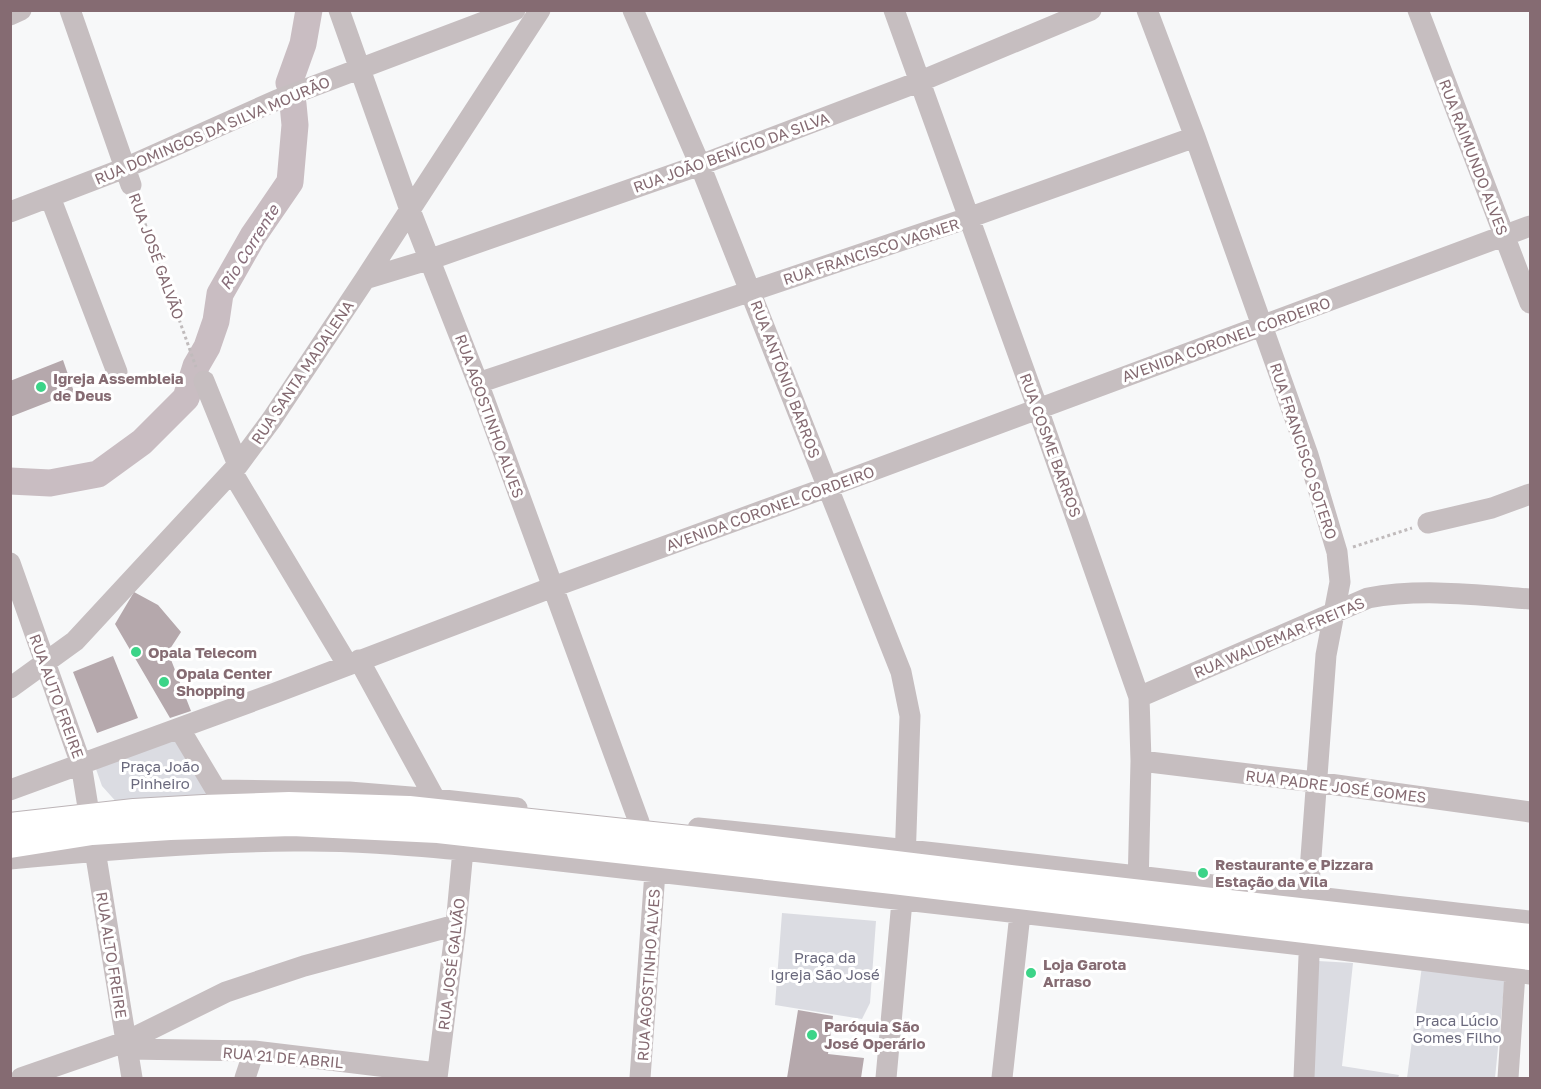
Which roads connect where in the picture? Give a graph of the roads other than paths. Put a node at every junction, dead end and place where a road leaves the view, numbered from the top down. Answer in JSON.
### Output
{"nodes":[{"id":1,"x":21,"y":10,"type":"edge"},
{"id":2,"x":70,"y":10,"type":"edge"},
{"id":3,"x":339,"y":10,"type":"edge"},
{"id":4,"x":515,"y":10,"type":"edge"},
{"id":5,"x":540,"y":10,"type":"edge"},
{"id":6,"x":633,"y":10,"type":"edge"},
{"id":7,"x":894,"y":10,"type":"edge"},
{"id":8,"x":1091,"y":10,"type":"edge"},
{"id":9,"x":1147,"y":10,"type":"edge"},
{"id":10,"x":1418,"y":10,"type":"edge"},
{"id":11,"x":10,"y":15,"type":"edge"},
{"id":12,"x":361,"y":69,"type":"junction"},
{"id":13,"x":921,"y":81,"type":"junction"},
{"id":14,"x":1195,"y":137,"type":"junction"},
{"id":15,"x":700,"y":165,"type":"junction"},
{"id":16,"x":128,"y":177,"type":"junction"},
{"id":17,"x":50,"y":197,"type":"junction"},
{"id":18,"x":410,"y":210,"type":"junction"},
{"id":19,"x":10,"y":212,"type":"edge"},
{"id":20,"x":968,"y":218,"type":"junction"},
{"id":21,"x":1530,"y":226,"type":"edge"},
{"id":22,"x":1503,"y":236,"type":"junction"},
{"id":23,"x":431,"y":259,"type":"junction"},
{"id":24,"x":366,"y":279,"type":"junction"},
{"id":25,"x":751,"y":290,"type":"junction"},
{"id":26,"x":1530,"y":303,"type":"edge"},
{"id":27,"x":1263,"y":326,"type":"junction"},
{"id":28,"x":117,"y":372,"type":"dead end"},
{"id":29,"x":204,"y":381,"type":"road end"},
{"id":30,"x":478,"y":383,"type":"junction"},
{"id":31,"x":1038,"y":409,"type":"junction"},
{"id":32,"x":235,"y":469,"type":"junction"},
{"id":33,"x":828,"y":487,"type":"junction"},
{"id":34,"x":1530,"y":494,"type":"edge"},
{"id":35,"x":1428,"y":523,"type":"road end"},
{"id":36,"x":10,"y":563,"type":"edge"},
{"id":37,"x":553,"y":587,"type":"junction"},
{"id":38,"x":1530,"y":598,"type":"edge"},
{"id":39,"x":1335,"y":612,"type":"junction"},
{"id":40,"x":353,"y":662,"type":"junction"},
{"id":41,"x":44,"y":663,"type":"junction"},
{"id":42,"x":10,"y":688,"type":"edge"},
{"id":43,"x":1139,"y":697,"type":"junction"},
{"id":44,"x":179,"y":728,"type":"junction"},
{"id":45,"x":1141,"y":761,"type":"junction"},
{"id":46,"x":81,"y":764,"type":"junction"},
{"id":47,"x":1316,"y":782,"type":"junction"},
{"id":48,"x":10,"y":790,"type":"edge"},
{"id":49,"x":435,"y":799,"type":"junction"},
{"id":50,"x":1530,"y":812,"type":"edge"},
{"id":51,"x":291,"y":815,"type":"junction"},
{"id":52,"x":639,"y":822,"type":"junction"},
{"id":53,"x":10,"y":826,"type":"edge"},
{"id":54,"x":93,"y":833,"type":"junction"},
{"id":55,"x":10,"y":845,"type":"edge"},
{"id":56,"x":463,"y":850,"type":"junction"},
{"id":57,"x":698,"y":850,"type":"junction"},
{"id":58,"x":905,"y":856,"type":"junction"},
{"id":59,"x":10,"y":859,"type":"edge"},
{"id":60,"x":655,"y":872,"type":"junction"},
{"id":61,"x":1138,"y":884,"type":"junction"},
{"id":62,"x":1039,"y":891,"type":"junction"},
{"id":63,"x":902,"y":901,"type":"junction"},
{"id":64,"x":1308,"y":921,"type":"junction"},
{"id":65,"x":1530,"y":921,"type":"edge"},
{"id":66,"x":456,"y":925,"type":"junction"},
{"id":67,"x":1530,"y":937,"type":"edge"},
{"id":68,"x":1527,"y":967,"type":"edge"},
{"id":69,"x":126,"y":1045,"type":"junction"},
{"id":70,"x":254,"y":1051,"type":"junction"},
{"id":71,"x":437,"y":1076,"type":"edge"},
{"id":72,"x":21,"y":1078,"type":"edge"},
{"id":73,"x":132,"y":1078,"type":"edge"},
{"id":74,"x":245,"y":1078,"type":"edge"},
{"id":75,"x":640,"y":1078,"type":"edge"},
{"id":76,"x":886,"y":1078,"type":"edge"},
{"id":77,"x":1002,"y":1078,"type":"edge"},
{"id":78,"x":1304,"y":1078,"type":"edge"},
{"id":79,"x":1508,"y":1078,"type":"edge"}],
"edges":[{"from":1,"to":11,"type":"street"},
{"from":2,"to":16,"type":"street"},
{"from":3,"to":12,"type":"street","name":"RUA AGOSTINHO ALVES"},
{"from":4,"to":12,"type":"street","name":"RUA DOMINGOS DA SILVA MOURÃO"},
{"from":5,"to":18,"type":"street","name":"RUA SANTA MADALENA"},
{"from":6,"to":15,"type":"street","name":"RUA ANTÔNIO BARROS"},
{"from":7,"to":13,"type":"street","name":"RUA COSME BARROS"},
{"from":8,"to":13,"type":"street","name":"RUA JOÃO BENÍCIO DA SILVA"},
{"from":9,"to":14,"type":"street","name":"RUA FRANCISCO SOTERO"},
{"from":10,"to":22,"type":"street","name":"RUA RAIMUNDO ALVES"},
{"from":12,"to":16,"type":"street","name":"RUA DOMINGOS DA SILVA MOURÃO"},
{"from":12,"to":18,"type":"street","name":"RUA AGOSTINHO ALVES"},
{"from":13,"to":15,"type":"street","name":"RUA JOÃO BENÍCIO DA SILVA"},
{"from":13,"to":20,"type":"street","name":"RUA COSME BARROS"},
{"from":14,"to":20,"type":"street","name":"RUA FRANCISCO VAGNER"},
{"from":14,"to":27,"type":"street","name":"RUA FRANCISCO SOTERO"},
{"from":15,"to":23,"type":"street","name":"RUA JOÃO BENÍCIO DA SILVA"},
{"from":15,"to":25,"type":"street","name":"RUA ANTÔNIO BARROS"},
{"from":16,"to":17,"type":"street","name":"RUA DOMINGOS DA SILVA MOURÃO"},
{"from":17,"to":19,"type":"street","name":"RUA DOMINGOS DA SILVA MOURÃO"},
{"from":17,"to":28,"type":"street"},
{"from":18,"to":23,"type":"street","name":"RUA AGOSTINHO ALVES"},
{"from":18,"to":24,"type":"street","name":"RUA SANTA MADALENA"},
{"from":20,"to":25,"type":"street","name":"RUA FRANCISCO VAGNER"},
{"from":20,"to":31,"type":"street","name":"RUA COSME BARROS"},
{"from":21,"to":22,"type":"street","name":"AVENIDA CORONEL CORDEIRO"},
{"from":22,"to":26,"type":"street","name":"RUA RAIMUNDO ALVES"},
{"from":22,"to":27,"type":"street","name":"AVENIDA CORONEL CORDEIRO"},
{"from":23,"to":24,"type":"street","name":"RUA JOÃO BENÍCIO DA SILVA"},
{"from":23,"to":30,"type":"street","name":"RUA AGOSTINHO ALVES"},
{"from":24,"to":32,"type":"street","name":"RUA SANTA MADALENA"},
{"from":25,"to":30,"type":"street","name":"RUA FRANCISCO VAGNER"},
{"from":25,"to":33,"type":"street","name":"RUA ANTÔNIO BARROS"},
{"from":27,"to":31,"type":"street","name":"AVENIDA CORONEL CORDEIRO"},
{"from":27,"to":39,"type":"street","name":"RUA FRANCISCO SOTERO"},
{"from":29,"to":32,"type":"street"},
{"from":30,"to":37,"type":"street","name":"RUA AGOSTINHO ALVES"},
{"from":31,"to":33,"type":"street","name":"AVENIDA CORONEL CORDEIRO"},
{"from":31,"to":43,"type":"street","name":"RUA COSME BARROS"},
{"from":32,"to":40,"type":"street"},
{"from":32,"to":41,"type":"street","name":"RUA SANTA MADALENA"},
{"from":33,"to":37,"type":"street","name":"AVENIDA CORONEL CORDEIRO"},
{"from":33,"to":58,"type":"street","name":"RUA ANTÔNIO BARROS"},
{"from":34,"to":35,"type":"street"},
{"from":36,"to":41,"type":"street","name":"RUA AUTO FREIRE"},
{"from":37,"to":40,"type":"street","name":"AVENIDA CORONEL CORDEIRO"},
{"from":37,"to":52,"type":"street","name":"RUA AGOSTINHO ALVES"},
{"from":38,"to":39,"type":"street","name":"RUA WALDEMAR FREITAS"},
{"from":39,"to":43,"type":"street","name":"RUA WALDEMAR FREITAS"},
{"from":39,"to":47,"type":"street","name":"RUA FRANCISCO SOTERO"},
{"from":40,"to":44,"type":"street","name":"AVENIDA CORONEL CORDEIRO"},
{"from":40,"to":49,"type":"street"},
{"from":41,"to":42,"type":"street","name":"RUA SANTA MADALENA"},
{"from":41,"to":46,"type":"street","name":"RUA AUTO FREIRE"},
{"from":43,"to":45,"type":"street","name":"RUA COSME BARROS"},
{"from":44,"to":46,"type":"street","name":"AVENIDA CORONEL CORDEIRO"},
{"from":44,"to":51,"type":"street"},
{"from":45,"to":47,"type":"street","name":"RUA PADRE JOSÉ GOMES"},
{"from":45,"to":61,"type":"street","name":"RUA COSME BARROS"},
{"from":46,"to":48,"type":"street","name":"AVENIDA CORONEL CORDEIRO"},
{"from":46,"to":54,"type":"street","name":"RUA AUTO FREIRE"},
{"from":47,"to":50,"type":"street","name":"RUA PADRE JOSÉ GOMES"},
{"from":47,"to":64,"type":"street","name":"RUA FRANCISCO SOTERO"},
{"from":49,"to":51,"type":"street"},
{"from":49,"to":52,"type":"street"},
{"from":51,"to":54,"type":"main road"},
{"from":51,"to":56,"type":"street"},
{"from":51,"to":57,"type":"main road"},
{"from":52,"to":58,"type":"street"},
{"from":53,"to":54,"type":"main road"},
{"from":54,"to":55,"type":"main road"},
{"from":54,"to":59,"type":"street"},
{"from":54,"to":69,"type":"street","name":"RUA ALTO FREIRE"},
{"from":56,"to":60,"type":"street"},
{"from":56,"to":66,"type":"street","name":"RUA JOSÉ GALVÃO"},
{"from":57,"to":58,"type":"main road"},
{"from":57,"to":62,"type":"main road"},
{"from":58,"to":62,"type":"main road"},
{"from":60,"to":63,"type":"street"},
{"from":60,"to":75,"type":"street","name":"RUA AGOSTINHO ALVES"},
{"from":61,"to":62,"type":"main road"},
{"from":61,"to":64,"type":"main road"},
{"from":62,"to":63,"type":"street"},
{"from":62,"to":64,"type":"main road"},
{"from":62,"to":77,"type":"street"},
{"from":63,"to":76,"type":"street"},
{"from":64,"to":65,"type":"street"},
{"from":64,"to":67,"type":"main road"},
{"from":64,"to":68,"type":"main road"},
{"from":64,"to":78,"type":"street","name":"RUA FRANCISCO SOTERO"},
{"from":66,"to":69,"type":"street"},
{"from":66,"to":71,"type":"street","name":"RUA JOSÉ GALVÃO"},
{"from":68,"to":79,"type":"street"},
{"from":69,"to":70,"type":"street","name":"RUA 21 DE ABRIL"},
{"from":69,"to":72,"type":"street"},
{"from":69,"to":73,"type":"street","name":"RUA ALTO FREIRE"},
{"from":70,"to":71,"type":"street","name":"RUA 21 DE ABRIL"},
{"from":70,"to":74,"type":"street"}]}
